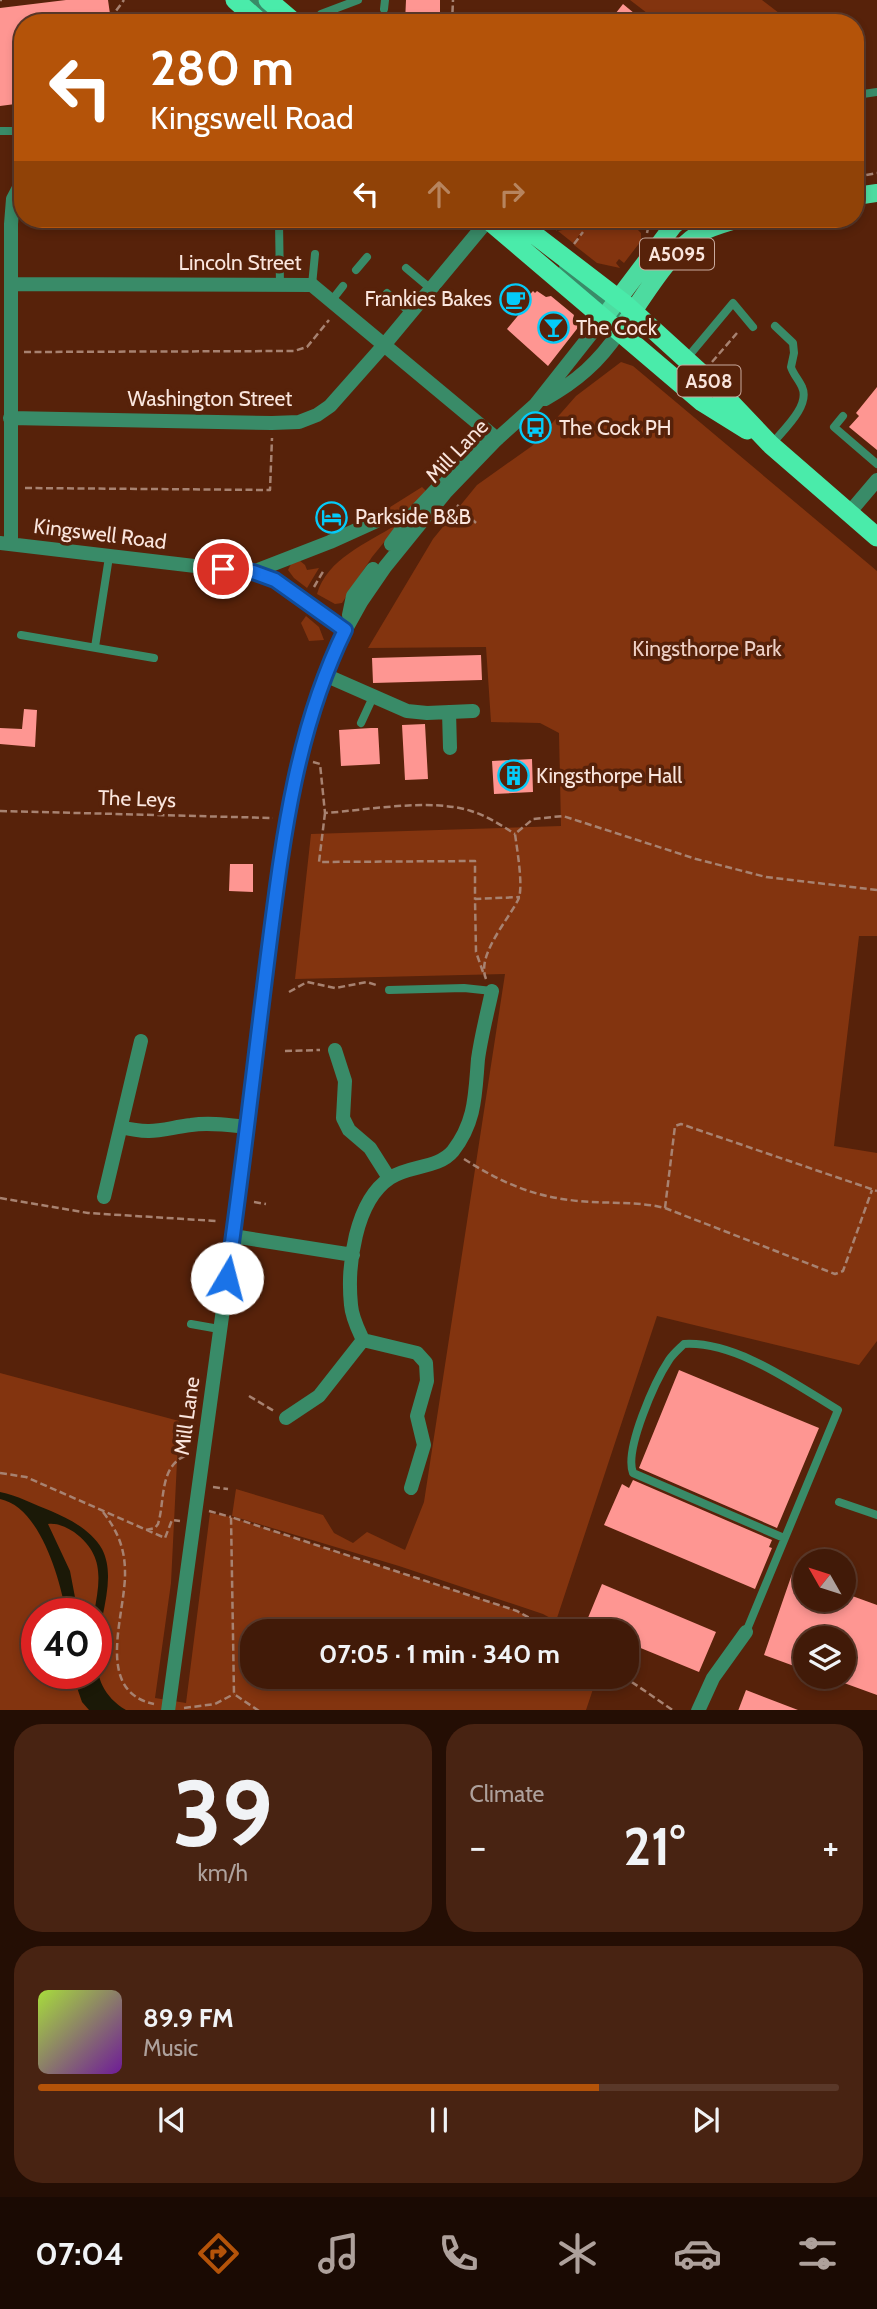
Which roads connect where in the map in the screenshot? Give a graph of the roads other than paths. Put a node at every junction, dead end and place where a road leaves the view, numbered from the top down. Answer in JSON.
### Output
{"nodes":[{"id":1,"x":235,"y":0,"type":"edge"},
{"id":2,"x":268,"y":0,"type":"edge"},
{"id":3,"x":358,"y":0,"type":"edge"},
{"id":4,"x":253,"y":14,"type":"edge"},
{"id":5,"x":284,"y":14,"type":"edge"},
{"id":6,"x":321,"y":14,"type":"edge"},
{"id":7,"x":7,"y":197,"type":"edge"},
{"id":8,"x":278,"y":228,"type":"edge"},
{"id":9,"x":480,"y":228,"type":"edge"},
{"id":10,"x":497,"y":228,"type":"edge"},
{"id":11,"x":533,"y":228,"type":"edge"},
{"id":12,"x":671,"y":228,"type":"edge"},
{"id":13,"x":714,"y":228,"type":"edge"},
{"id":14,"x":315,"y":254,"type":"dead end"},
{"id":15,"x":367,"y":257,"type":"dead end"},
{"id":16,"x":406,"y":268,"type":"dead end"},
{"id":17,"x":356,"y":270,"type":"dead end"},
{"id":18,"x":11,"y":284,"type":"junction"},
{"id":19,"x":279,"y":284,"type":"junction"},
{"id":20,"x":312,"y":285,"type":"junction"},
{"id":21,"x":343,"y":286,"type":"dead end"},
{"id":22,"x":431,"y":289,"type":"junction"},
{"id":23,"x":387,"y":293,"type":"dead end"},
{"id":24,"x":336,"y":303,"type":"junction"},
{"id":25,"x":584,"y":304,"type":"junction"},
{"id":26,"x":610,"y":309,"type":"junction"},
{"id":27,"x":633,"y":312,"type":"junction"},
{"id":28,"x":411,"y":313,"type":"junction"},
{"id":29,"x":775,"y":326,"type":"dead end"},
{"id":30,"x":753,"y":327,"type":"dead end"},
{"id":31,"x":619,"y":332,"type":"junction"},
{"id":32,"x":385,"y":344,"type":"junction"},
{"id":33,"x":685,"y":360,"type":"junction"},
{"id":34,"x":534,"y":405,"type":"junction"},
{"id":35,"x":843,"y":416,"type":"dead end"},
{"id":36,"x":10,"y":418,"type":"junction"},
{"id":37,"x":494,"y":436,"type":"junction"},
{"id":38,"x":771,"y":445,"type":"junction"},
{"id":39,"x":877,"y":464,"type":"edge"},
{"id":40,"x":877,"y":480,"type":"edge"},
{"id":41,"x":849,"y":513,"type":"junction"},
{"id":42,"x":383,"y":518,"type":"dead end"},
{"id":43,"x":877,"y":537,"type":"edge"},
{"id":44,"x":5,"y":544,"type":"edge"},
{"id":45,"x":109,"y":557,"type":"junction"},
{"id":46,"x":253,"y":572,"type":"junction"},
{"id":47,"x":345,"y":630,"type":"junction"},
{"id":48,"x":21,"y":635,"type":"dead end"},
{"id":49,"x":95,"y":647,"type":"junction"},
{"id":50,"x":154,"y":658,"type":"dead end"},
{"id":51,"x":325,"y":675,"type":"junction"},
{"id":52,"x":373,"y":697,"type":"junction"},
{"id":53,"x":473,"y":711,"type":"dead end"},
{"id":54,"x":449,"y":712,"type":"junction"},
{"id":55,"x":361,"y":723,"type":"dead end"},
{"id":56,"x":450,"y":748,"type":"dead end"},
{"id":57,"x":389,"y":990,"type":"road end"},
{"id":58,"x":492,"y":991,"type":"joint"},
{"id":59,"x":141,"y":1041,"type":"dead end"},
{"id":60,"x":335,"y":1050,"type":"road end"},
{"id":61,"x":121,"y":1127,"type":"junction"},
{"id":62,"x":247,"y":1127,"type":"junction"},
{"id":63,"x":389,"y":1178,"type":"junction"},
{"id":64,"x":104,"y":1196,"type":"dead end"},
{"id":65,"x":233,"y":1236,"type":"junction"},
{"id":66,"x":353,"y":1255,"type":"junction"},
{"id":67,"x":191,"y":1324,"type":"dead end"},
{"id":68,"x":219,"y":1329,"type":"junction"},
{"id":69,"x":363,"y":1340,"type":"junction"},
{"id":70,"x":285,"y":1418,"type":"road end"},
{"id":71,"x":411,"y":1488,"type":"dead end"},
{"id":72,"x":839,"y":1502,"type":"dead end"},
{"id":73,"x":877,"y":1515,"type":"edge"},
{"id":74,"x":784,"y":1538,"type":"junction"},
{"id":75,"x":746,"y":1632,"type":"joint"},
{"id":76,"x":165,"y":1708,"type":"edge"},
{"id":77,"x":698,"y":1710,"type":"edge"}],
"edges":[{"from":1,"to":4,"type":"highway"},
{"from":2,"to":5,"type":"highway"},
{"from":3,"to":6,"type":"lane"},
{"from":7,"to":18,"type":"street"},
{"from":8,"to":19,"type":"lane"},
{"from":9,"to":22,"type":"street","name":"Washington Street"},
{"from":10,"to":25,"type":"highway","number":"A508"},
{"from":11,"to":26,"type":"highway","number":"A508"},
{"from":12,"to":26,"type":"main road"},
{"from":13,"to":27,"type":"main road","number":"A5095"},
{"from":14,"to":20,"type":"lane"},
{"from":15,"to":17,"type":"lane"},
{"from":16,"to":22,"type":"lane"},
{"from":18,"to":19,"type":"street","name":"Lincoln Street"},
{"from":18,"to":36,"type":"street"},
{"from":19,"to":20,"type":"street","name":"Lincoln Street"},
{"from":20,"to":24,"type":"street","name":"Lincoln Street"},
{"from":21,"to":24,"type":"lane"},
{"from":22,"to":28,"type":"street","name":"Washington Street"},
{"from":23,"to":28,"type":"lane"},
{"from":24,"to":32,"type":"street","name":"Lincoln Street"},
{"from":25,"to":26,"type":"highway","number":"A508"},
{"from":25,"to":37,"type":"street"},
{"from":26,"to":27,"type":"highway","number":"A508"},
{"from":26,"to":31,"type":"highway","number":"A508"},
{"from":26,"to":34,"type":"street","name":"Mill Lane"},
{"from":27,"to":31,"type":"main road"},
{"from":27,"to":33,"type":"highway","number":"A508"},
{"from":28,"to":32,"type":"street","name":"Washington Street"},
{"from":29,"to":38,"type":"lane"},
{"from":30,"to":33,"type":"lane"},
{"from":31,"to":34,"type":"street","name":"Mill Lane"},
{"from":31,"to":38,"type":"highway","number":"A508"},
{"from":32,"to":36,"type":"street","name":"Washington Street"},
{"from":32,"to":37,"type":"street","name":"Lincoln Street"},
{"from":33,"to":38,"type":"highway","number":"A508"},
{"from":34,"to":37,"type":"street","name":"Mill Lane"},
{"from":35,"to":39,"type":"lane"},
{"from":36,"to":44,"type":"street"},
{"from":37,"to":47,"type":"street","name":"Mill Lane"},
{"from":38,"to":41,"type":"highway","number":"A508"},
{"from":40,"to":41,"type":"street"},
{"from":41,"to":43,"type":"highway","number":"A508"},
{"from":42,"to":46,"type":"street"},
{"from":44,"to":45,"type":"street","name":"Kingswell Road"},
{"from":45,"to":46,"type":"street","name":"Kingswell Road"},
{"from":45,"to":49,"type":"lane"},
{"from":46,"to":47,"type":"street","name":"Kingswell Road"},
{"from":47,"to":51,"type":"street","name":"Mill Lane"},
{"from":48,"to":49,"type":"lane"},
{"from":49,"to":50,"type":"lane"},
{"from":51,"to":52,"type":"street"},
{"from":51,"to":62,"type":"street","name":"Mill Lane"},
{"from":52,"to":54,"type":"street"},
{"from":52,"to":55,"type":"lane"},
{"from":53,"to":54,"type":"street"},
{"from":54,"to":56,"type":"street"},
{"from":57,"to":58,"type":"lane"},
{"from":58,"to":63,"type":"street"},
{"from":59,"to":61,"type":"street"},
{"from":60,"to":63,"type":"street"},
{"from":61,"to":62,"type":"street"},
{"from":61,"to":64,"type":"street"},
{"from":62,"to":65,"type":"street","name":"Mill Lane"},
{"from":63,"to":66,"type":"street"},
{"from":65,"to":66,"type":"street"},
{"from":65,"to":68,"type":"street","name":"Mill Lane"},
{"from":66,"to":69,"type":"street"},
{"from":67,"to":68,"type":"lane"},
{"from":68,"to":76,"type":"street","name":"Mill Lane"},
{"from":69,"to":70,"type":"street"},
{"from":69,"to":71,"type":"street"},
{"from":72,"to":73,"type":"lane"},
{"from":74,"to":74,"type":"lane"},
{"from":74,"to":75,"type":"lane"},
{"from":75,"to":77,"type":"street"}]}
